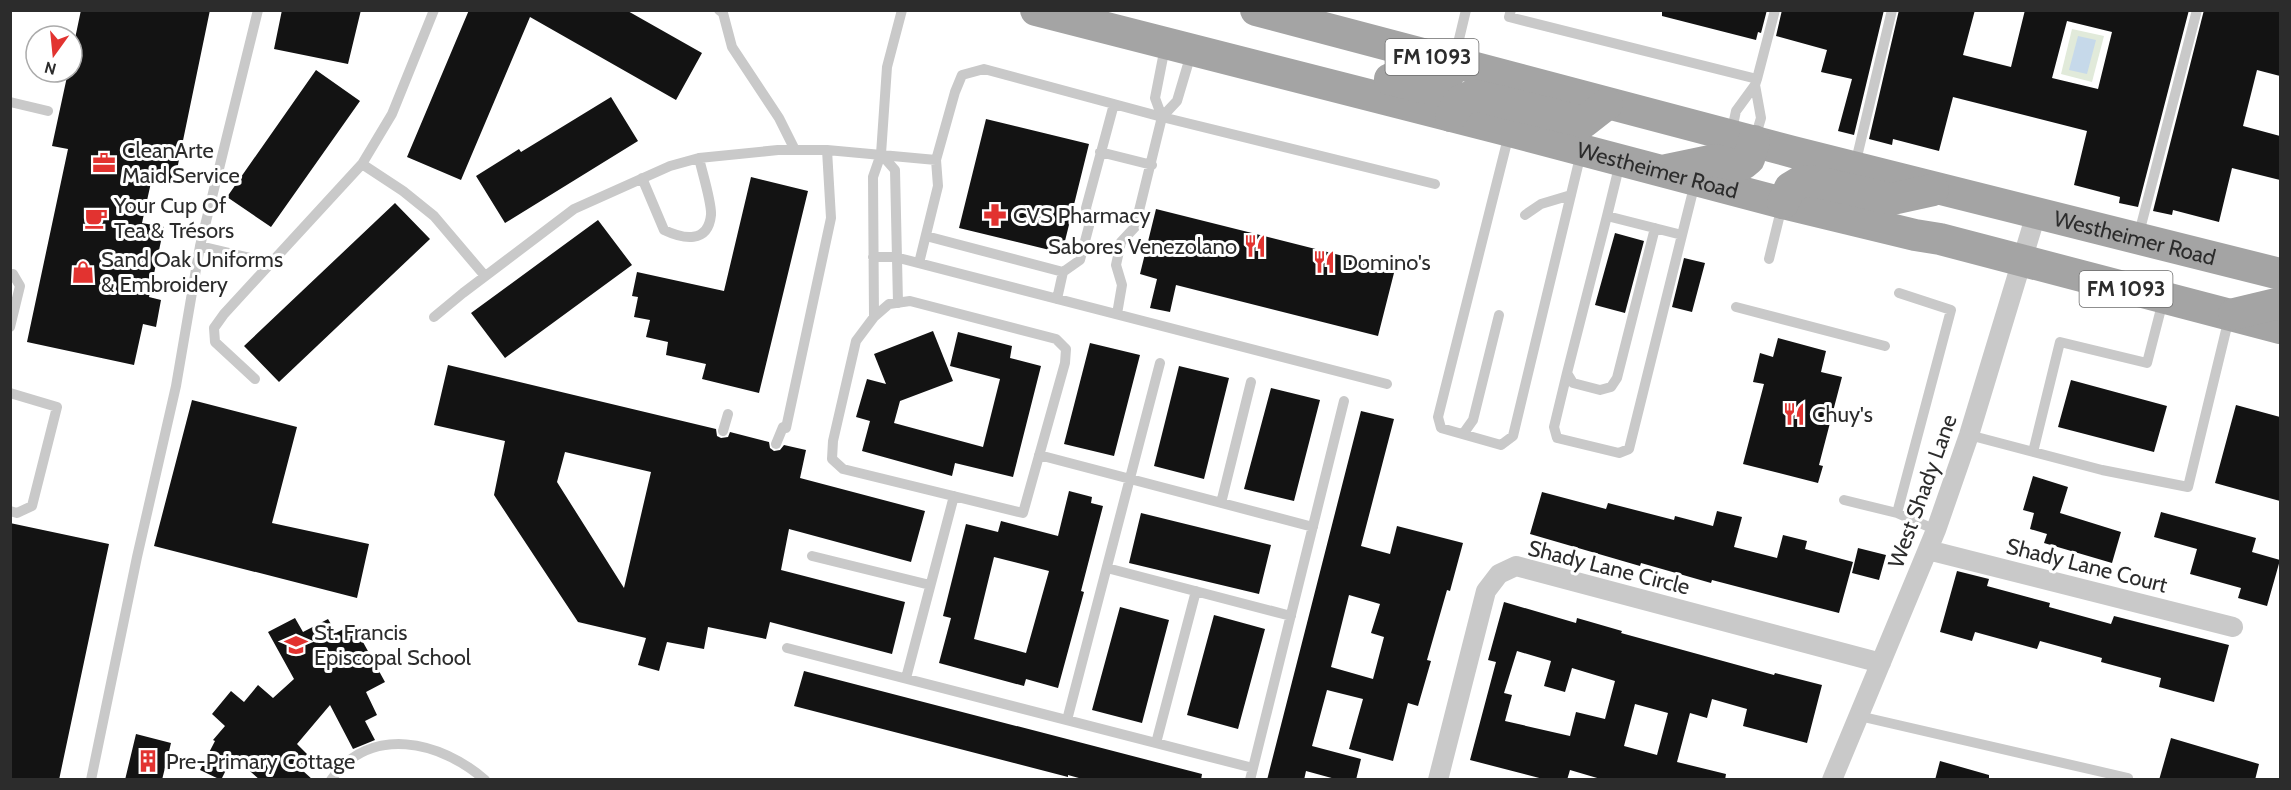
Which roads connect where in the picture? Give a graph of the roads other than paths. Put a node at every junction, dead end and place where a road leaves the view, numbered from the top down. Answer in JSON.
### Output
{"nodes":[{"id":1,"x":258,"y":10,"type":"edge"},
{"id":2,"x":434,"y":10,"type":"edge"},
{"id":3,"x":719,"y":10,"type":"edge"},
{"id":4,"x":902,"y":10,"type":"edge"},
{"id":5,"x":1036,"y":10,"type":"edge"},
{"id":6,"x":1466,"y":10,"type":"edge"},
{"id":7,"x":1511,"y":10,"type":"edge"},
{"id":8,"x":1775,"y":10,"type":"edge"},
{"id":9,"x":1892,"y":10,"type":"edge"},
{"id":10,"x":2197,"y":10,"type":"edge"},
{"id":11,"x":1265,"y":12,"type":"edge"},
{"id":12,"x":1179,"y":47,"type":"junction"},
{"id":13,"x":1453,"y":63,"type":"junction"},
{"id":14,"x":1756,"y":82,"type":"junction"},
{"id":15,"x":10,"y":102,"type":"edge"},
{"id":16,"x":1114,"y":104,"type":"junction"},
{"id":17,"x":1607,"y":104,"type":"junction"},
{"id":18,"x":48,"y":111,"type":"dead end"},
{"id":19,"x":1451,"y":116,"type":"junction"},
{"id":20,"x":1162,"y":117,"type":"junction"},
{"id":21,"x":1510,"y":131,"type":"junction"},
{"id":22,"x":1742,"y":138,"type":"junction"},
{"id":23,"x":795,"y":150,"type":"junction"},
{"id":24,"x":827,"y":150,"type":"junction"},
{"id":25,"x":1582,"y":150,"type":"junction"},
{"id":26,"x":1100,"y":152,"type":"junction"},
{"id":27,"x":881,"y":154,"type":"junction"},
{"id":28,"x":699,"y":158,"type":"junction"},
{"id":29,"x":936,"y":160,"type":"junction"},
{"id":30,"x":1621,"y":160,"type":"junction"},
{"id":31,"x":362,"y":164,"type":"junction"},
{"id":32,"x":1152,"y":165,"type":"junction"},
{"id":33,"x":1854,"y":167,"type":"junction"},
{"id":34,"x":1663,"y":171,"type":"junction"},
{"id":35,"x":642,"y":178,"type":"junction"},
{"id":36,"x":1696,"y":180,"type":"junction"},
{"id":37,"x":1435,"y":184,"type":"dead end"},
{"id":38,"x":1939,"y":188,"type":"junction"},
{"id":39,"x":1571,"y":195,"type":"junction"},
{"id":40,"x":1783,"y":203,"type":"junction"},
{"id":41,"x":2037,"y":211,"type":"junction"},
{"id":42,"x":1525,"y":215,"type":"dead end"},
{"id":43,"x":1607,"y":216,"type":"junction"},
{"id":44,"x":1655,"y":228,"type":"junction"},
{"id":45,"x":1682,"y":235,"type":"junction"},
{"id":46,"x":926,"y":236,"type":"junction"},
{"id":47,"x":2138,"y":237,"type":"junction"},
{"id":48,"x":200,"y":246,"type":"junction"},
{"id":49,"x":873,"y":257,"type":"junction"},
{"id":50,"x":896,"y":257,"type":"junction"},
{"id":51,"x":1769,"y":259,"type":"dead end"},
{"id":52,"x":2023,"y":262,"type":"junction"},
{"id":53,"x":919,"y":263,"type":"junction"},
{"id":54,"x":271,"y":264,"type":"junction"},
{"id":55,"x":1063,"y":272,"type":"junction"},
{"id":56,"x":13,"y":274,"type":"dead end"},
{"id":57,"x":2280,"y":274,"type":"edge"},
{"id":58,"x":485,"y":276,"type":"junction"},
{"id":59,"x":1899,"y":293,"type":"dead end"},
{"id":60,"x":2164,"y":298,"type":"junction"},
{"id":61,"x":1056,"y":299,"type":"junction"},
{"id":62,"x":898,"y":303,"type":"junction"},
{"id":63,"x":2280,"y":303,"type":"edge"},
{"id":64,"x":1736,"y":307,"type":"dead end"},
{"id":65,"x":1117,"y":314,"type":"junction"},
{"id":66,"x":1499,"y":315,"type":"dead end"},
{"id":67,"x":2230,"y":315,"type":"junction"},
{"id":68,"x":434,"y":317,"type":"dead end"},
{"id":69,"x":874,"y":317,"type":"junction"},
{"id":70,"x":10,"y":327,"type":"edge"},
{"id":71,"x":2280,"y":328,"type":"edge"},
{"id":72,"x":1885,"y":346,"type":"dead end"},
{"id":73,"x":1160,"y":363,"type":"dead end"},
{"id":74,"x":1567,"y":373,"type":"junction"},
{"id":75,"x":255,"y":379,"type":"dead end"},
{"id":76,"x":1251,"y":382,"type":"dead end"},
{"id":77,"x":1387,"y":384,"type":"dead end"},
{"id":78,"x":10,"y":393,"type":"edge"},
{"id":79,"x":1344,"y":401,"type":"dead end"},
{"id":80,"x":728,"y":414,"type":"dead end"},
{"id":81,"x":723,"y":431,"type":"dead end"},
{"id":82,"x":1463,"y":434,"type":"junction"},
{"id":83,"x":1969,"y":435,"type":"junction"},
{"id":84,"x":776,"y":444,"type":"dead end"},
{"id":85,"x":2033,"y":452,"type":"junction"},
{"id":86,"x":1039,"y":455,"type":"junction"},
{"id":87,"x":1130,"y":479,"type":"junction"},
{"id":88,"x":954,"y":496,"type":"junction"},
{"id":89,"x":1844,"y":500,"type":"dead end"},
{"id":90,"x":1221,"y":503,"type":"junction"},
{"id":91,"x":10,"y":511,"type":"edge"},
{"id":92,"x":1897,"y":513,"type":"junction"},
{"id":93,"x":1313,"y":527,"type":"junction"},
{"id":94,"x":1936,"y":530,"type":"junction"},
{"id":95,"x":1928,"y":550,"type":"junction"},
{"id":96,"x":812,"y":556,"type":"dead end"},
{"id":97,"x":1107,"y":568,"type":"junction"},
{"id":98,"x":930,"y":585,"type":"junction"},
{"id":99,"x":1196,"y":591,"type":"junction"},
{"id":100,"x":1291,"y":616,"type":"junction"},
{"id":101,"x":2233,"y":627,"type":"dead end"},
{"id":102,"x":787,"y":648,"type":"dead end"},
{"id":103,"x":1881,"y":663,"type":"junction"},
{"id":104,"x":906,"y":678,"type":"junction"},
{"id":105,"x":1859,"y":716,"type":"junction"},
{"id":106,"x":1067,"y":720,"type":"junction"},
{"id":107,"x":1156,"y":743,"type":"junction"},
{"id":108,"x":1253,"y":768,"type":"junction"},
{"id":109,"x":2128,"y":778,"type":"dead end"},
{"id":110,"x":91,"y":780,"type":"edge"},
{"id":111,"x":332,"y":780,"type":"edge"},
{"id":112,"x":484,"y":780,"type":"edge"},
{"id":113,"x":1250,"y":780,"type":"edge"},
{"id":114,"x":1438,"y":780,"type":"edge"},
{"id":115,"x":1832,"y":780,"type":"edge"}],
"edges":[{"from":1,"to":48,"type":"lane"},
{"from":2,"to":31,"type":"lane"},
{"from":3,"to":23,"type":"lane"},
{"from":4,"to":27,"type":"lane"},
{"from":5,"to":12,"type":"main road","name":"Westheimer Road","number":"FM 1093"},
{"from":6,"to":13,"type":"lane"},
{"from":7,"to":14,"type":"lane"},
{"from":8,"to":14,"type":"lane"},
{"from":9,"to":33,"type":"lane"},
{"from":10,"to":47,"type":"lane"},
{"from":11,"to":13,"type":"main road","name":"Westheimer Road","number":"FM 1093"},
{"from":12,"to":13,"type":"main road"},
{"from":12,"to":19,"type":"main road","name":"Westheimer Road","number":"FM 1093"},
{"from":12,"to":20,"type":"lane"},
{"from":12,"to":20,"type":"lane"},
{"from":13,"to":17,"type":"main road","name":"Westheimer Road","number":"FM 1093"},
{"from":14,"to":22,"type":"lane"},
{"from":14,"to":22,"type":"lane"},
{"from":15,"to":18,"type":"lane"},
{"from":16,"to":20,"type":"lane"},
{"from":16,"to":26,"type":"lane"},
{"from":16,"to":29,"type":"lane"},
{"from":17,"to":19,"type":"main road"},
{"from":17,"to":22,"type":"main road","name":"Westheimer Road","number":"FM 1093"},
{"from":19,"to":21,"type":"main road","name":"Westheimer Road","number":"FM 1093"},
{"from":20,"to":32,"type":"lane"},
{"from":20,"to":37,"type":"lane"},
{"from":21,"to":25,"type":"main road","name":"Westheimer Road","number":"FM 1093"},
{"from":21,"to":82,"type":"lane"},
{"from":22,"to":33,"type":"main road","name":"Westheimer Road","number":"FM 1093"},
{"from":22,"to":34,"type":"main road"},
{"from":23,"to":24,"type":"lane"},
{"from":23,"to":28,"type":"lane"},
{"from":24,"to":27,"type":"lane"},
{"from":24,"to":84,"type":"lane"},
{"from":25,"to":30,"type":"main road","name":"Westheimer Road","number":"FM 1093"},
{"from":25,"to":39,"type":"lane"},
{"from":26,"to":32,"type":"lane"},
{"from":26,"to":55,"type":"lane"},
{"from":27,"to":29,"type":"lane"},
{"from":27,"to":49,"type":"lane"},
{"from":27,"to":50,"type":"lane"},
{"from":28,"to":35,"type":"lane"},
{"from":28,"to":35,"type":"lane"},
{"from":29,"to":46,"type":"lane"},
{"from":30,"to":34,"type":"main road","name":"Westheimer Road","number":"FM 1093"},
{"from":30,"to":43,"type":"lane"},
{"from":31,"to":54,"type":"lane"},
{"from":31,"to":58,"type":"lane"},
{"from":32,"to":65,"type":"lane"},
{"from":33,"to":38,"type":"main road","name":"Westheimer Road","number":"FM 1093"},
{"from":34,"to":36,"type":"main road","name":"Westheimer Road","number":"FM 1093"},
{"from":35,"to":58,"type":"lane"},
{"from":36,"to":40,"type":"main road","name":"Westheimer Road","number":"FM 1093"},
{"from":36,"to":45,"type":"lane"},
{"from":38,"to":40,"type":"main road"},
{"from":38,"to":41,"type":"main road","name":"Westheimer Road","number":"FM 1093"},
{"from":39,"to":42,"type":"lane"},
{"from":39,"to":82,"type":"lane"},
{"from":40,"to":51,"type":"lane"},
{"from":40,"to":52,"type":"main road","name":"Westheimer Road","number":"FM 1093"},
{"from":41,"to":47,"type":"main road","name":"Westheimer Road","number":"FM 1093"},
{"from":41,"to":52,"type":"street","name":"West Shady Lane"},
{"from":43,"to":44,"type":"lane"},
{"from":43,"to":74,"type":"lane"},
{"from":44,"to":45,"type":"lane"},
{"from":44,"to":74,"type":"lane"},
{"from":45,"to":74,"type":"lane"},
{"from":46,"to":53,"type":"lane"},
{"from":46,"to":55,"type":"lane"},
{"from":47,"to":57,"type":"main road","name":"Westheimer Road","number":"FM 1093"},
{"from":48,"to":54,"type":"lane"},
{"from":48,"to":110,"type":"lane"},
{"from":49,"to":50,"type":"lane"},
{"from":49,"to":69,"type":"lane"},
{"from":50,"to":53,"type":"lane"},
{"from":50,"to":62,"type":"lane"},
{"from":52,"to":60,"type":"main road","name":"Westheimer Road","number":"FM 1093"},
{"from":52,"to":83,"type":"street","name":"West Shady Lane"},
{"from":53,"to":61,"type":"lane"},
{"from":54,"to":75,"type":"lane"},
{"from":55,"to":61,"type":"lane"},
{"from":56,"to":70,"type":"lane"},
{"from":58,"to":68,"type":"lane"},
{"from":59,"to":92,"type":"lane"},
{"from":60,"to":67,"type":"main road","name":"Westheimer Road","number":"FM 1093"},
{"from":60,"to":85,"type":"lane"},
{"from":61,"to":65,"type":"lane"},
{"from":62,"to":69,"type":"lane"},
{"from":62,"to":86,"type":"lane"},
{"from":63,"to":67,"type":"main road"},
{"from":64,"to":72,"type":"lane"},
{"from":65,"to":77,"type":"lane"},
{"from":66,"to":82,"type":"lane"},
{"from":67,"to":71,"type":"main road","name":"Westheimer Road","number":"FM 1093"},
{"from":67,"to":85,"type":"lane"},
{"from":69,"to":88,"type":"lane"},
{"from":73,"to":87,"type":"lane"},
{"from":76,"to":90,"type":"lane"},
{"from":78,"to":91,"type":"lane"},
{"from":79,"to":93,"type":"lane"},
{"from":80,"to":81,"type":"lane"},
{"from":83,"to":85,"type":"lane"},
{"from":83,"to":94,"type":"street","name":"West Shady Lane"},
{"from":86,"to":87,"type":"lane"},
{"from":86,"to":88,"type":"lane"},
{"from":87,"to":90,"type":"lane"},
{"from":87,"to":97,"type":"lane"},
{"from":88,"to":98,"type":"lane"},
{"from":89,"to":92,"type":"lane"},
{"from":90,"to":93,"type":"lane"},
{"from":92,"to":94,"type":"lane"},
{"from":93,"to":100,"type":"lane"},
{"from":94,"to":95,"type":"street","name":"West Shady Lane"},
{"from":95,"to":101,"type":"street","name":"Shady Lane Court"},
{"from":95,"to":103,"type":"street","name":"West Shady Lane"},
{"from":96,"to":98,"type":"lane"},
{"from":97,"to":99,"type":"lane"},
{"from":97,"to":106,"type":"lane"},
{"from":98,"to":104,"type":"lane"},
{"from":99,"to":100,"type":"lane"},
{"from":99,"to":107,"type":"lane"},
{"from":100,"to":108,"type":"lane"},
{"from":102,"to":104,"type":"lane"},
{"from":103,"to":105,"type":"street","name":"West Shady Lane"},
{"from":103,"to":114,"type":"street","name":"Shady Lane Circle"},
{"from":104,"to":106,"type":"lane"},
{"from":105,"to":109,"type":"lane"},
{"from":105,"to":115,"type":"street","name":"West Shady Lane"},
{"from":106,"to":107,"type":"lane"},
{"from":107,"to":108,"type":"lane"},
{"from":108,"to":113,"type":"lane"},
{"from":111,"to":112,"type":"lane"}]}
